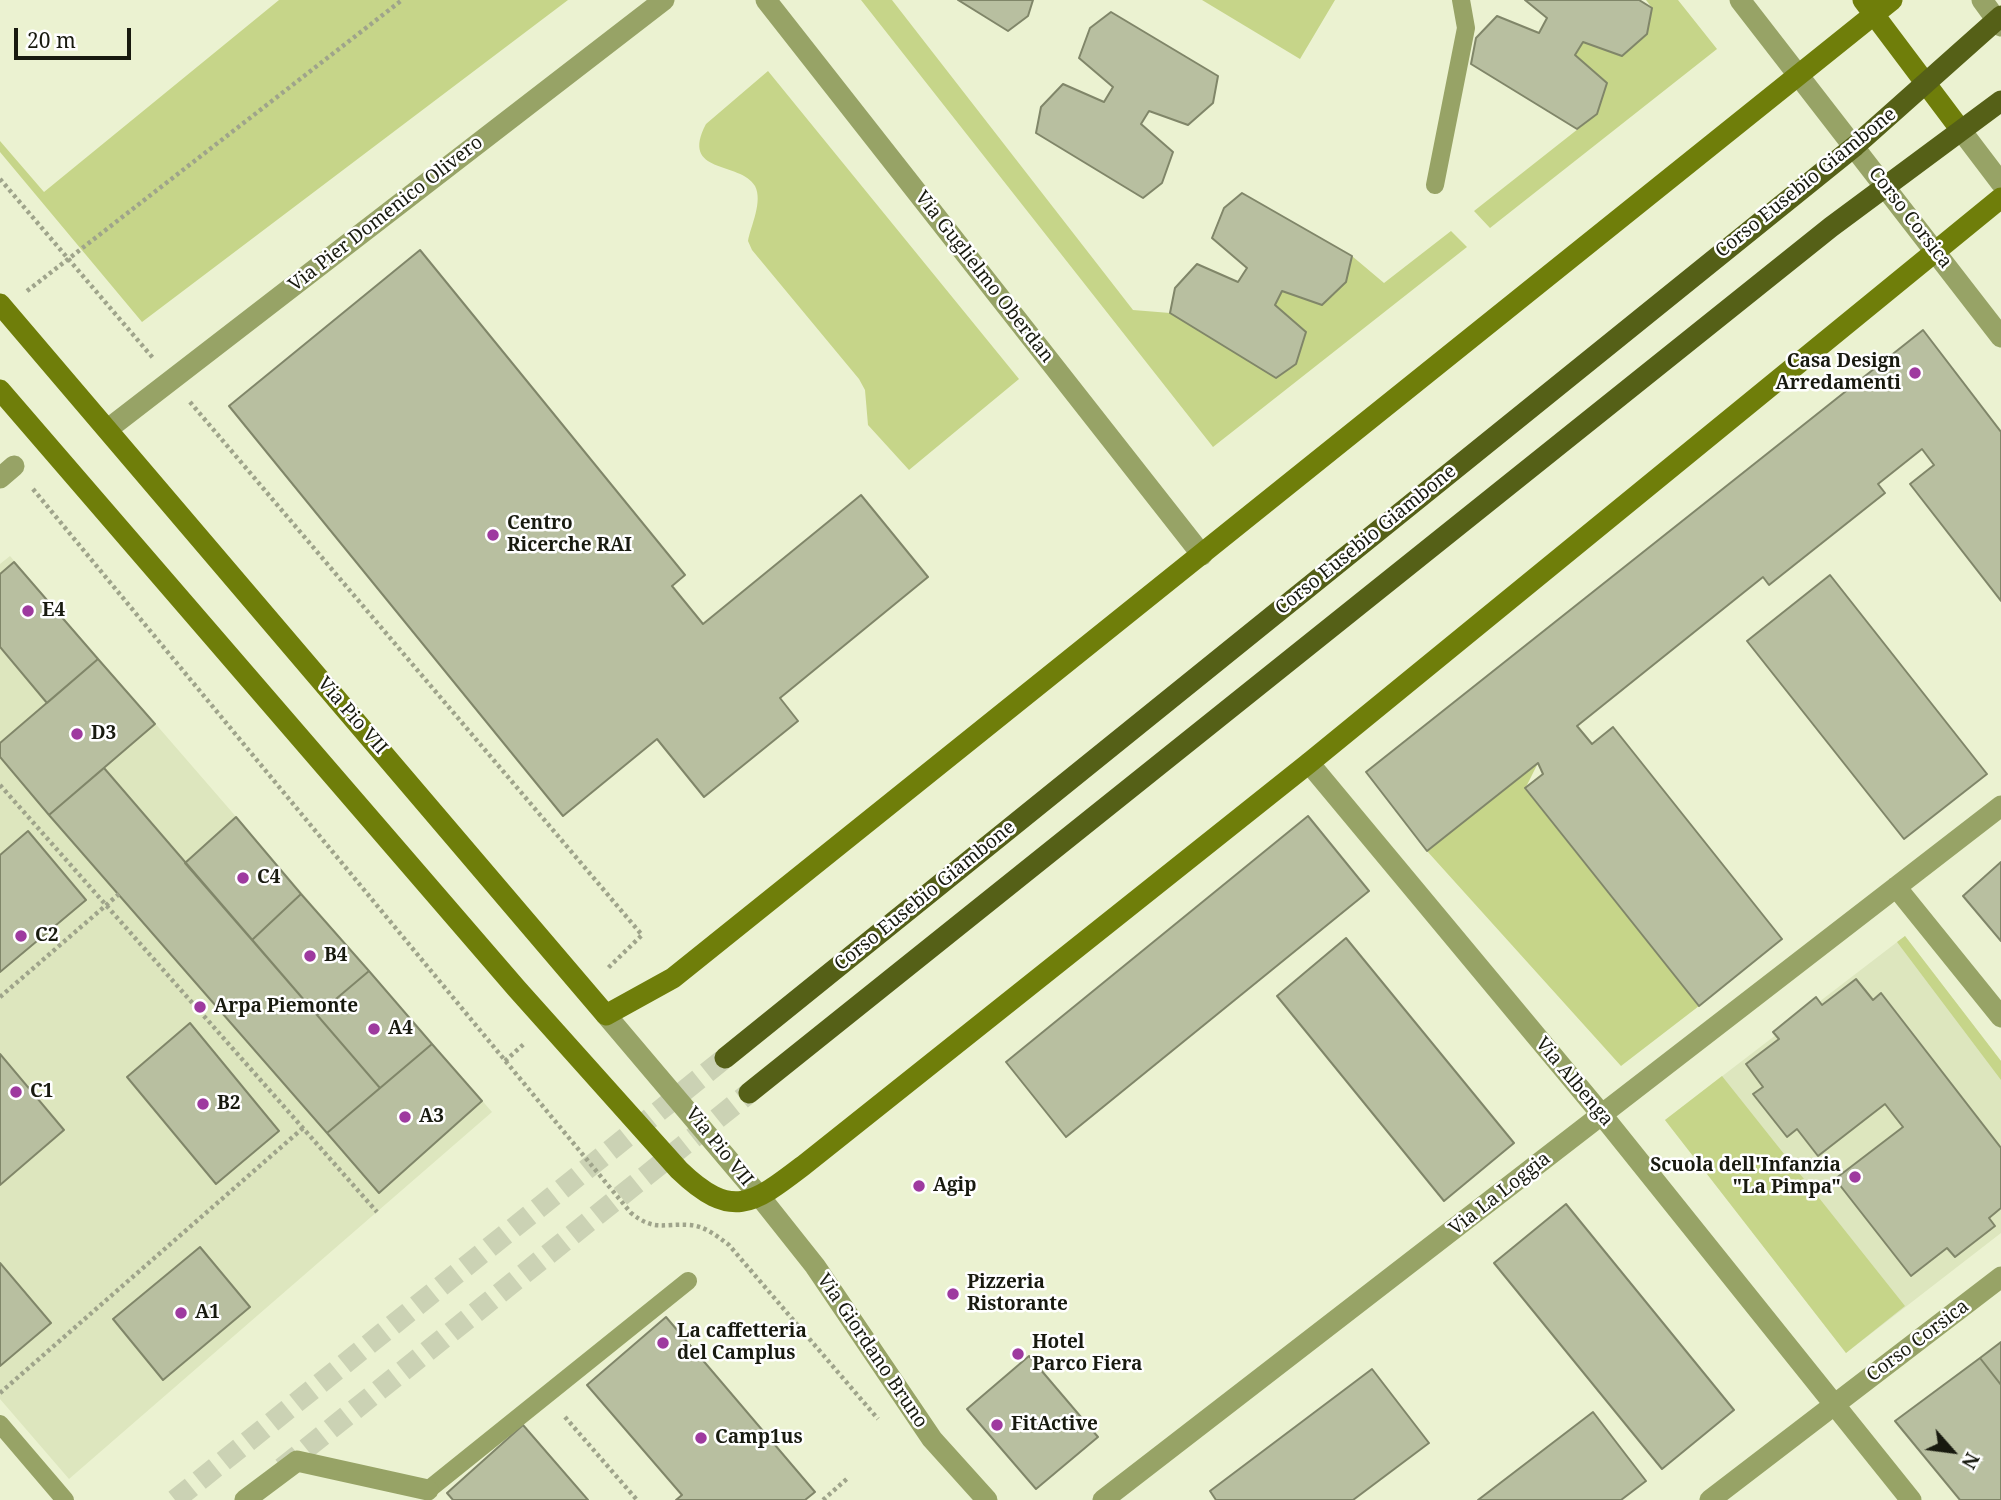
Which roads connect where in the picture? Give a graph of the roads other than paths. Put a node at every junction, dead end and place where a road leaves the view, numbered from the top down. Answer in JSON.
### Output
{"nodes":[{"id":1,"x":664,"y":0,"type":"edge"},
{"id":2,"x":766,"y":0,"type":"edge"},
{"id":3,"x":1461,"y":0,"type":"edge"},
{"id":4,"x":1740,"y":0,"type":"edge"},
{"id":5,"x":1892,"y":0,"type":"edge"},
{"id":6,"x":1982,"y":0,"type":"edge"},
{"id":7,"x":1868,"y":7,"type":"edge"},
{"id":8,"x":1999,"y":20,"type":"edge"},
{"id":9,"x":1800,"y":76,"type":"junction"},
{"id":10,"x":1926,"y":83,"type":"junction"},
{"id":11,"x":2001,"y":101,"type":"edge"},
{"id":12,"x":1960,"y":129,"type":"junction"},
{"id":13,"x":1855,"y":146,"type":"junction"},
{"id":14,"x":2001,"y":183,"type":"edge"},
{"id":15,"x":1435,"y":185,"type":"dead end"},
{"id":16,"x":1884,"y":185,"type":"junction"},
{"id":17,"x":2001,"y":198,"type":"edge"},
{"id":18,"x":1936,"y":252,"type":"junction"},
{"id":19,"x":2,"y":307,"type":"edge"},
{"id":20,"x":2001,"y":337,"type":"edge"},
{"id":21,"x":0,"y":390,"type":"edge"},
{"id":22,"x":108,"y":429,"type":"junction"},
{"id":23,"x":1202,"y":555,"type":"junction"},
{"id":24,"x":1309,"y":763,"type":"junction"},
{"id":25,"x":2001,"y":806,"type":"edge"},
{"id":26,"x":1896,"y":887,"type":"junction"},
{"id":27,"x":606,"y":1015,"type":"junction"},
{"id":28,"x":2001,"y":1017,"type":"edge"},
{"id":29,"x":726,"y":1058,"type":"tunnel mouth"},
{"id":30,"x":749,"y":1093,"type":"tunnel mouth"},
{"id":31,"x":1602,"y":1115,"type":"junction"},
{"id":32,"x":761,"y":1198,"type":"junction"},
{"id":33,"x":2001,"y":1278,"type":"edge"},
{"id":34,"x":688,"y":1281,"type":"dead end"},
{"id":35,"x":1835,"y":1405,"type":"junction"},
{"id":36,"x":0,"y":1424,"type":"edge"},
{"id":37,"x":428,"y":1490,"type":"joint"},
{"id":38,"x":65,"y":1500,"type":"edge"},
{"id":39,"x":245,"y":1500,"type":"edge"},
{"id":40,"x":987,"y":1500,"type":"edge"},
{"id":41,"x":1103,"y":1500,"type":"edge"},
{"id":42,"x":1710,"y":1500,"type":"edge"},
{"id":43,"x":1911,"y":1500,"type":"edge"}],
"edges":[{"from":1,"to":22,"type":"street","name":"Via Pier Domenico Olivero"},
{"from":2,"to":23,"type":"street","name":"Via Guglielmo Oberdan"},
{"from":3,"to":15,"type":"lane"},
{"from":4,"to":9,"type":"street","name":"Corso Corsica"},
{"from":5,"to":7,"type":"street"},
{"from":6,"to":8,"type":"street"},
{"from":7,"to":9,"type":"street"},
{"from":7,"to":10,"type":"street"},
{"from":8,"to":10,"type":"main road","name":"Corso Eusebio Giambone"},
{"from":9,"to":13,"type":"street","name":"Corso Corsica"},
{"from":9,"to":23,"type":"street"},
{"from":10,"to":12,"type":"street"},
{"from":10,"to":13,"type":"main road","name":"Corso Eusebio Giambone"},
{"from":11,"to":12,"type":"main road"},
{"from":12,"to":14,"type":"street"},
{"from":12,"to":16,"type":"main road"},
{"from":13,"to":16,"type":"street","name":"Corso Corsica"},
{"from":13,"to":29,"type":"main road","name":"Corso Eusebio Giambone"},
{"from":16,"to":18,"type":"street","name":"Corso Corsica"},
{"from":16,"to":30,"type":"main road"},
{"from":17,"to":18,"type":"street"},
{"from":18,"to":20,"type":"street","name":"Corso Corsica"},
{"from":18,"to":24,"type":"street"},
{"from":19,"to":22,"type":"street","name":"Via Pio VII"},
{"from":21,"to":32,"type":"street","name":"Via Pio VII"},
{"from":22,"to":27,"type":"street","name":"Via Pio VII"},
{"from":23,"to":27,"type":"street"},
{"from":24,"to":31,"type":"street","name":"Via Albenga"},
{"from":24,"to":32,"type":"street"},
{"from":25,"to":26,"type":"street","name":"Via La Loggia"},
{"from":26,"to":28,"type":"street"},
{"from":26,"to":31,"type":"street","name":"Via La Loggia"},
{"from":27,"to":32,"type":"street","name":"Via Pio VII"},
{"from":31,"to":35,"type":"street","name":"Via Albenga"},
{"from":31,"to":41,"type":"street","name":"Via La Loggia"},
{"from":32,"to":40,"type":"street","name":"Via Giordano Bruno"},
{"from":33,"to":35,"type":"street","name":"Corso Corsica"},
{"from":34,"to":37,"type":"lane"},
{"from":35,"to":42,"type":"street"},
{"from":35,"to":43,"type":"street","name":"Via Albenga"},
{"from":36,"to":38,"type":"lane"},
{"from":37,"to":39,"type":"street"}]}
